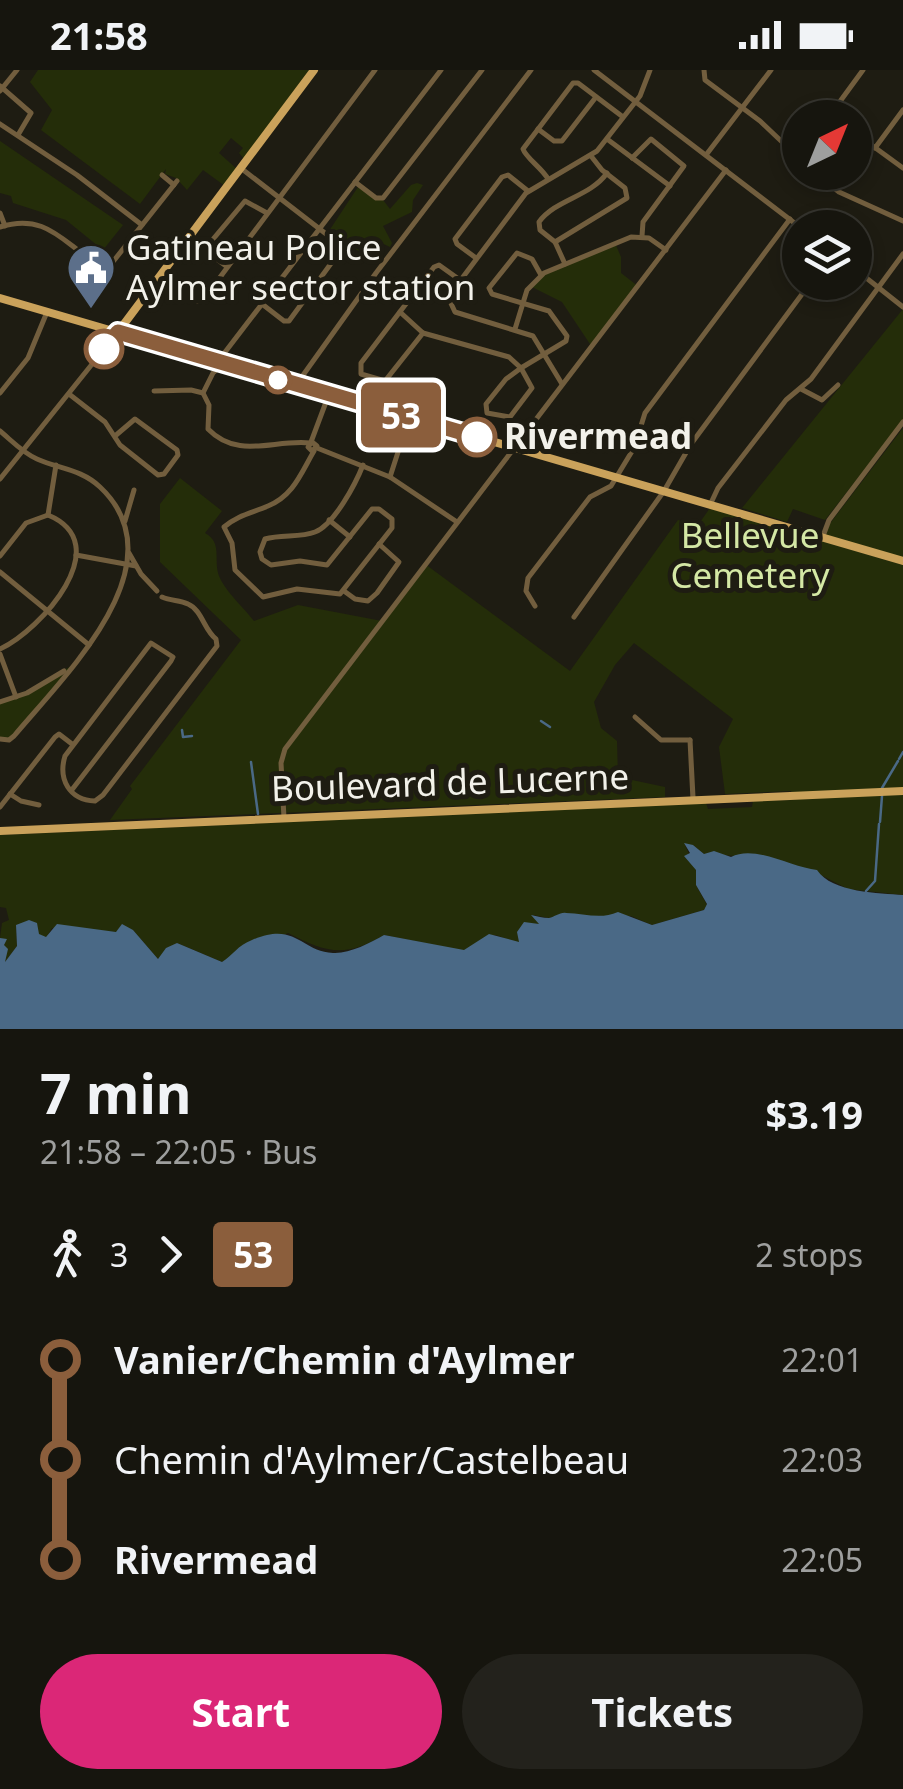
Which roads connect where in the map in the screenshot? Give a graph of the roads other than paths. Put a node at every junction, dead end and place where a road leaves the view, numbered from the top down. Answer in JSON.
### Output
{"nodes":[{"id":1,"x":17,"y":70,"type":"edge"},
{"id":2,"x":314,"y":70,"type":"edge"},
{"id":3,"x":374,"y":70,"type":"edge"},
{"id":4,"x":441,"y":70,"type":"edge"},
{"id":5,"x":482,"y":70,"type":"edge"},
{"id":6,"x":530,"y":70,"type":"edge"},
{"id":7,"x":594,"y":70,"type":"edge"},
{"id":8,"x":650,"y":70,"type":"edge"},
{"id":9,"x":704,"y":70,"type":"edge"},
{"id":10,"x":771,"y":70,"type":"edge"},
{"id":11,"x":863,"y":70,"type":"edge"},
{"id":12,"x":1,"y":89,"type":"edge"},
{"id":13,"x":596,"y":97,"type":"junction"},
{"id":14,"x":841,"y":100,"type":"edge"},
{"id":15,"x":635,"y":101,"type":"junction"},
{"id":16,"x":742,"y":108,"type":"junction"},
{"id":17,"x":903,"y":110,"type":"edge"},
{"id":18,"x":623,"y":117,"type":"junction"},
{"id":19,"x":0,"y":124,"type":"edge"},
{"id":20,"x":538,"y":129,"type":"junction"},
{"id":21,"x":18,"y":136,"type":"junction"},
{"id":22,"x":607,"y":139,"type":"junction"},
{"id":23,"x":782,"y":143,"type":"edge"},
{"id":24,"x":872,"y":146,"type":"edge"},
{"id":25,"x":875,"y":148,"type":"junction"},
{"id":26,"x":706,"y":155,"type":"junction"},
{"id":27,"x":591,"y":156,"type":"junction"},
{"id":28,"x":632,"y":158,"type":"junction"},
{"id":29,"x":903,"y":168,"type":"edge"},
{"id":30,"x":242,"y":169,"type":"junction"},
{"id":31,"x":726,"y":170,"type":"junction"},
{"id":32,"x":607,"y":174,"type":"junction"},
{"id":33,"x":162,"y":176,"type":"dead end"},
{"id":34,"x":548,"y":180,"type":"junction"},
{"id":35,"x":355,"y":182,"type":"junction"},
{"id":36,"x":670,"y":186,"type":"junction"},
{"id":37,"x":837,"y":190,"type":"edge"},
{"id":38,"x":528,"y":191,"type":"junction"},
{"id":39,"x":281,"y":198,"type":"junction"},
{"id":40,"x":0,"y":213,"type":"edge"},
{"id":41,"x":267,"y":213,"type":"junction"},
{"id":42,"x":782,"y":213,"type":"edge"},
{"id":43,"x":903,"y":221,"type":"edge"},
{"id":44,"x":142,"y":225,"type":"junction"},
{"id":45,"x":2,"y":227,"type":"edge"},
{"id":46,"x":320,"y":228,"type":"junction"},
{"id":47,"x":782,"y":230,"type":"edge"},
{"id":48,"x":642,"y":236,"type":"junction"},
{"id":49,"x":556,"y":242,"type":"junction"},
{"id":50,"x":666,"y":250,"type":"junction"},
{"id":51,"x":903,"y":254,"type":"edge"},
{"id":52,"x":476,"y":258,"type":"junction"},
{"id":53,"x":565,"y":264,"type":"junction"},
{"id":54,"x":226,"y":266,"type":"junction"},
{"id":55,"x":161,"y":274,"type":"junction"},
{"id":56,"x":540,"y":275,"type":"junction"},
{"id":57,"x":460,"y":280,"type":"junction"},
{"id":58,"x":872,"y":282,"type":"edge"},
{"id":59,"x":879,"y":288,"type":"junction"},
{"id":60,"x":798,"y":300,"type":"edge"},
{"id":61,"x":1,"y":301,"type":"edge"},
{"id":62,"x":522,"y":302,"type":"junction"},
{"id":63,"x":262,"y":304,"type":"junction"},
{"id":64,"x":903,"y":307,"type":"edge"},
{"id":65,"x":47,"y":312,"type":"junction"},
{"id":66,"x":400,"y":312,"type":"junction"},
{"id":67,"x":515,"y":329,"type":"junction"},
{"id":68,"x":118,"y":332,"type":"junction"},
{"id":69,"x":423,"y":332,"type":"junction"},
{"id":70,"x":545,"y":354,"type":"junction"},
{"id":71,"x":218,"y":362,"type":"junction"},
{"id":72,"x":521,"y":368,"type":"junction"},
{"id":73,"x":555,"y":368,"type":"junction"},
{"id":74,"x":576,"y":368,"type":"junction"},
{"id":75,"x":562,"y":384,"type":"junction"},
{"id":76,"x":838,"y":384,"type":"dead end"},
{"id":77,"x":296,"y":385,"type":"junction"},
{"id":78,"x":801,"y":389,"type":"junction"},
{"id":79,"x":154,"y":391,"type":"dead end"},
{"id":80,"x":0,"y":393,"type":"edge"},
{"id":81,"x":203,"y":393,"type":"junction"},
{"id":82,"x":69,"y":394,"type":"junction"},
{"id":83,"x":328,"y":394,"type":"junction"},
{"id":84,"x":550,"y":399,"type":"junction"},
{"id":85,"x":409,"y":417,"type":"junction"},
{"id":86,"x":903,"y":422,"type":"edge"},
{"id":87,"x":0,"y":431,"type":"edge"},
{"id":88,"x":115,"y":436,"type":"junction"},
{"id":89,"x":312,"y":447,"type":"junction"},
{"id":90,"x":514,"y":448,"type":"junction"},
{"id":91,"x":23,"y":451,"type":"junction"},
{"id":92,"x":56,"y":465,"type":"junction"},
{"id":93,"x":363,"y":465,"type":"junction"},
{"id":94,"x":390,"y":477,"type":"junction"},
{"id":95,"x":616,"y":477,"type":"junction"},
{"id":96,"x":0,"y":479,"type":"edge"},
{"id":97,"x":134,"y":490,"type":"dead end"},
{"id":98,"x":664,"y":491,"type":"junction"},
{"id":99,"x":710,"y":505,"type":"junction"},
{"id":100,"x":48,"y":516,"type":"junction"},
{"id":101,"x":328,"y":520,"type":"junction"},
{"id":102,"x":457,"y":522,"type":"junction"},
{"id":103,"x":124,"y":524,"type":"junction"},
{"id":104,"x":822,"y":536,"type":"junction"},
{"id":105,"x":350,"y":537,"type":"junction"},
{"id":106,"x":380,"y":544,"type":"junction"},
{"id":107,"x":128,"y":550,"type":"junction"},
{"id":108,"x":76,"y":554,"type":"junction"},
{"id":109,"x":0,"y":556,"type":"edge"},
{"id":110,"x":903,"y":561,"type":"edge"},
{"id":111,"x":126,"y":562,"type":"junction"},
{"id":112,"x":136,"y":566,"type":"junction"},
{"id":113,"x":0,"y":572,"type":"edge"},
{"id":114,"x":344,"y":591,"type":"junction"},
{"id":115,"x":536,"y":606,"type":"dead end"},
{"id":116,"x":49,"y":612,"type":"junction"},
{"id":117,"x":574,"y":616,"type":"dead end"},
{"id":118,"x":89,"y":645,"type":"junction"},
{"id":119,"x":0,"y":652,"type":"edge"},
{"id":120,"x":71,"y":666,"type":"junction"},
{"id":121,"x":16,"y":698,"type":"junction"},
{"id":122,"x":0,"y":702,"type":"edge"},
{"id":123,"x":634,"y":717,"type":"dead end"},
{"id":124,"x":0,"y":739,"type":"edge"},
{"id":125,"x":72,"y":744,"type":"junction"},
{"id":126,"x":903,"y":790,"type":"edge"},
{"id":127,"x":71,"y":792,"type":"junction"},
{"id":128,"x":10,"y":794,"type":"junction"},
{"id":129,"x":693,"y":799,"type":"junction"},
{"id":130,"x":2,"y":802,"type":"edge"},
{"id":131,"x":39,"y":804,"type":"dead end"},
{"id":132,"x":284,"y":818,"type":"junction"},
{"id":133,"x":0,"y":831,"type":"edge"}],
"edges":[{"from":1,"to":12,"type":"street"},
{"from":2,"to":30,"type":"main road"},
{"from":3,"to":39,"type":"street"},
{"from":4,"to":35,"type":"street"},
{"from":5,"to":35,"type":"street"},
{"from":6,"to":77,"type":"street"},
{"from":7,"to":15,"type":"street"},
{"from":8,"to":15,"type":"street"},
{"from":9,"to":16,"type":"street"},
{"from":10,"to":16,"type":"street"},
{"from":11,"to":14,"type":"street"},
{"from":12,"to":21,"type":"street"},
{"from":13,"to":18,"type":"street"},
{"from":13,"to":20,"type":"street"},
{"from":13,"to":20,"type":"street"},
{"from":15,"to":18,"type":"street"},
{"from":15,"to":26,"type":"street"},
{"from":16,"to":23,"type":"street"},
{"from":16,"to":26,"type":"street"},
{"from":17,"to":25,"type":"street"},
{"from":18,"to":22,"type":"street"},
{"from":19,"to":21,"type":"street"},
{"from":20,"to":34,"type":"street"},
{"from":21,"to":44,"type":"street"},
{"from":22,"to":27,"type":"street"},
{"from":22,"to":28,"type":"street"},
{"from":24,"to":25,"type":"street"},
{"from":25,"to":29,"type":"street"},
{"from":26,"to":31,"type":"street"},
{"from":27,"to":32,"type":"street"},
{"from":27,"to":34,"type":"street"},
{"from":28,"to":36,"type":"street"},
{"from":28,"to":36,"type":"street"},
{"from":30,"to":39,"type":"street"},
{"from":30,"to":55,"type":"main road"},
{"from":31,"to":42,"type":"street"},
{"from":31,"to":50,"type":"street"},
{"from":32,"to":49,"type":"street"},
{"from":32,"to":49,"type":"street"},
{"from":33,"to":44,"type":"street"},
{"from":34,"to":38,"type":"street"},
{"from":35,"to":46,"type":"street"},
{"from":36,"to":48,"type":"street"},
{"from":37,"to":43,"type":"street"},
{"from":38,"to":52,"type":"street"},
{"from":38,"to":52,"type":"street"},
{"from":39,"to":41,"type":"street"},
{"from":39,"to":46,"type":"street"},
{"from":40,"to":45,"type":"street"},
{"from":41,"to":54,"type":"street"},
{"from":41,"to":54,"type":"street"},
{"from":44,"to":45,"type":"street"},
{"from":46,"to":63,"type":"street"},
{"from":46,"to":63,"type":"street"},
{"from":47,"to":95,"type":"street"},
{"from":48,"to":50,"type":"street"},
{"from":48,"to":53,"type":"street"},
{"from":49,"to":53,"type":"street"},
{"from":50,"to":74,"type":"street"},
{"from":51,"to":59,"type":"street"},
{"from":52,"to":57,"type":"street"},
{"from":53,"to":56,"type":"street"},
{"from":54,"to":55,"type":"street"},
{"from":55,"to":68,"type":"main road"},
{"from":56,"to":62,"type":"street"},
{"from":56,"to":62,"type":"street"},
{"from":57,"to":66,"type":"street"},
{"from":57,"to":67,"type":"street"},
{"from":58,"to":59,"type":"street"},
{"from":59,"to":64,"type":"street"},
{"from":59,"to":78,"type":"street"},
{"from":60,"to":98,"type":"street"},
{"from":61,"to":65,"type":"main road"},
{"from":62,"to":67,"type":"street"},
{"from":62,"to":70,"type":"street"},
{"from":63,"to":71,"type":"street"},
{"from":65,"to":68,"type":"main road"},
{"from":65,"to":80,"type":"street"},
{"from":66,"to":69,"type":"street"},
{"from":66,"to":69,"type":"street"},
{"from":67,"to":70,"type":"street"},
{"from":68,"to":71,"type":"main road"},
{"from":68,"to":82,"type":"street"},
{"from":69,"to":72,"type":"street"},
{"from":70,"to":72,"type":"street"},
{"from":70,"to":73,"type":"street"},
{"from":71,"to":77,"type":"main road"},
{"from":71,"to":81,"type":"street"},
{"from":72,"to":72,"type":"street"},
{"from":73,"to":74,"type":"street"},
{"from":73,"to":75,"type":"street"},
{"from":73,"to":84,"type":"street"},
{"from":74,"to":75,"type":"street"},
{"from":75,"to":84,"type":"street"},
{"from":76,"to":78,"type":"street"},
{"from":77,"to":83,"type":"main road"},
{"from":78,"to":99,"type":"street"},
{"from":79,"to":81,"type":"street"},
{"from":81,"to":89,"type":"street"},
{"from":82,"to":88,"type":"street"},
{"from":82,"to":91,"type":"street"},
{"from":83,"to":85,"type":"main road"},
{"from":83,"to":89,"type":"street"},
{"from":84,"to":90,"type":"street"},
{"from":85,"to":90,"type":"main road"},
{"from":85,"to":94,"type":"street"},
{"from":86,"to":104,"type":"street"},
{"from":87,"to":91,"type":"street"},
{"from":88,"to":88,"type":"street"},
{"from":89,"to":93,"type":"street"},
{"from":89,"to":114,"type":"street"},
{"from":90,"to":95,"type":"main road"},
{"from":90,"to":102,"type":"street"},
{"from":91,"to":92,"type":"street"},
{"from":91,"to":96,"type":"street"},
{"from":92,"to":100,"type":"street"},
{"from":92,"to":103,"type":"street"},
{"from":93,"to":94,"type":"street"},
{"from":93,"to":101,"type":"street"},
{"from":94,"to":102,"type":"street"},
{"from":95,"to":98,"type":"main road"},
{"from":95,"to":115,"type":"street"},
{"from":97,"to":103,"type":"street"},
{"from":98,"to":99,"type":"main road"},
{"from":98,"to":117,"type":"street"},
{"from":99,"to":104,"type":"main road"},
{"from":100,"to":108,"type":"street"},
{"from":100,"to":109,"type":"street"},
{"from":101,"to":105,"type":"street"},
{"from":101,"to":105,"type":"street"},
{"from":102,"to":132,"type":"street"},
{"from":103,"to":107,"type":"street"},
{"from":104,"to":110,"type":"main road"},
{"from":105,"to":106,"type":"street"},
{"from":106,"to":114,"type":"street"},
{"from":106,"to":114,"type":"street"},
{"from":107,"to":111,"type":"street"},
{"from":107,"to":112,"type":"street"},
{"from":108,"to":111,"type":"street"},
{"from":108,"to":116,"type":"street"},
{"from":111,"to":112,"type":"street"},
{"from":111,"to":118,"type":"street"},
{"from":112,"to":127,"type":"street"},
{"from":113,"to":116,"type":"street"},
{"from":116,"to":118,"type":"street"},
{"from":116,"to":119,"type":"street"},
{"from":118,"to":120,"type":"street"},
{"from":119,"to":121,"type":"street"},
{"from":120,"to":121,"type":"street"},
{"from":120,"to":124,"type":"street"},
{"from":121,"to":122,"type":"street"},
{"from":123,"to":129,"type":"street"},
{"from":125,"to":127,"type":"street"},
{"from":125,"to":127,"type":"street"},
{"from":125,"to":128,"type":"street"},
{"from":126,"to":129,"type":"main road","name":"Boulevard de Lucerne"},
{"from":128,"to":130,"type":"street"},
{"from":128,"to":131,"type":"street"},
{"from":129,"to":132,"type":"main road","name":"Boulevard de Lucerne"},
{"from":132,"to":133,"type":"main road","name":"Boulevard de Lucerne"}]}
